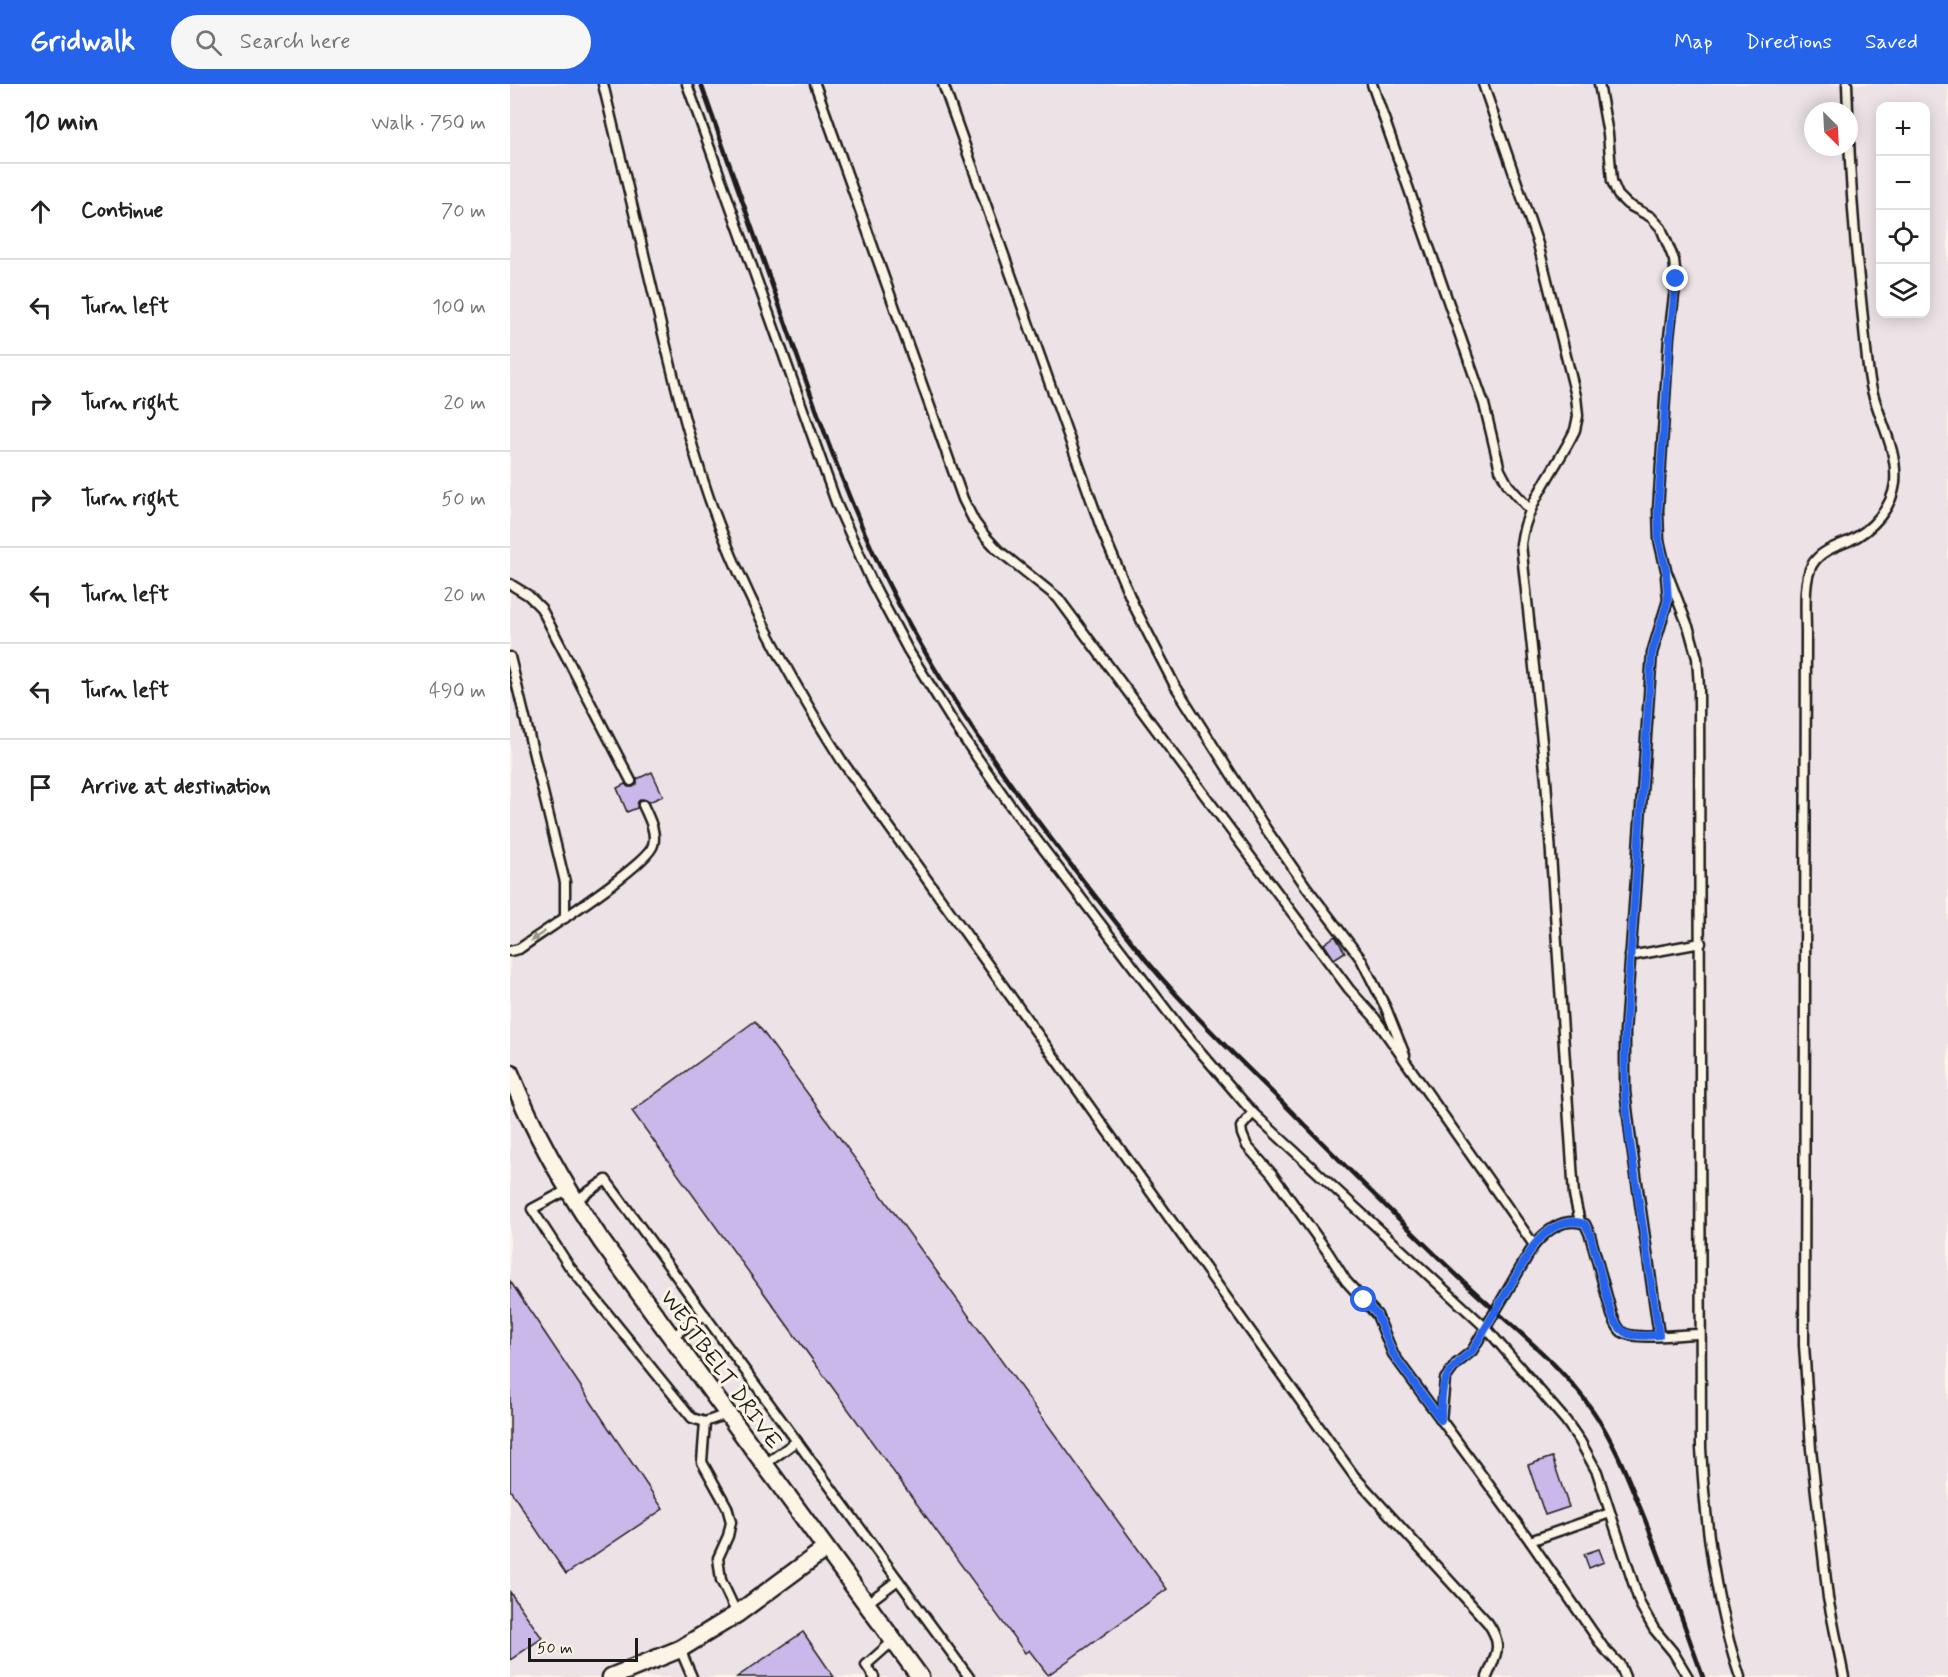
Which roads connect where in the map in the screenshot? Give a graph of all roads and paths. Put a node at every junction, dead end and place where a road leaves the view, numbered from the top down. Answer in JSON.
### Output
{"nodes":[{"id":1,"x":603,"y":84,"type":"edge"},
{"id":2,"x":687,"y":84,"type":"edge"},
{"id":3,"x":815,"y":84,"type":"edge"},
{"id":4,"x":943,"y":84,"type":"edge"},
{"id":5,"x":1372,"y":84,"type":"edge"},
{"id":6,"x":1483,"y":84,"type":"edge"},
{"id":7,"x":1599,"y":84,"type":"edge"},
{"id":8,"x":1847,"y":84,"type":"edge"},
{"id":9,"x":1848,"y":102,"type":"edge"},
{"id":10,"x":1850,"y":156,"type":"edge"},
{"id":11,"x":1530,"y":510,"type":"junction"},
{"id":12,"x":1666,"y":570,"type":"junction"},
{"id":13,"x":510,"y":584,"type":"edge"},
{"id":14,"x":510,"y":657,"type":"edge"},
{"id":15,"x":631,"y":781,"type":"dead end"},
{"id":16,"x":643,"y":805,"type":"dead end"},
{"id":17,"x":565,"y":918,"type":"junction"},
{"id":18,"x":1701,"y":943,"type":"junction"},
{"id":19,"x":510,"y":951,"type":"edge"},
{"id":20,"x":1630,"y":956,"type":"junction"},
{"id":21,"x":1411,"y":1070,"type":"junction"},
{"id":22,"x":511,"y":1080,"type":"edge"},
{"id":23,"x":1253,"y":1113,"type":"junction"},
{"id":24,"x":571,"y":1196,"type":"junction"},
{"id":25,"x":1580,"y":1222,"type":"junction"},
{"id":26,"x":1534,"y":1245,"type":"junction"},
{"id":27,"x":705,"y":1315,"type":"junction"},
{"id":28,"x":1486,"y":1328,"type":"junction"},
{"id":29,"x":1699,"y":1334,"type":"junction"},
{"id":30,"x":1659,"y":1335,"type":"junction"},
{"id":31,"x":671,"y":1337,"type":"junction"},
{"id":32,"x":727,"y":1414,"type":"junction"},
{"id":33,"x":1441,"y":1420,"type":"junction"},
{"id":34,"x":705,"y":1422,"type":"junction"},
{"id":35,"x":797,"y":1441,"type":"junction"},
{"id":36,"x":764,"y":1465,"type":"junction"},
{"id":37,"x":1610,"y":1513,"type":"junction"},
{"id":38,"x":1530,"y":1541,"type":"junction"},
{"id":39,"x":825,"y":1549,"type":"junction"},
{"id":40,"x":898,"y":1580,"type":"junction"},
{"id":41,"x":866,"y":1604,"type":"junction"},
{"id":42,"x":736,"y":1614,"type":"junction"},
{"id":43,"x":893,"y":1641,"type":"junction"},
{"id":44,"x":680,"y":1650,"type":"junction"},
{"id":45,"x":611,"y":1677,"type":"edge"},
{"id":46,"x":692,"y":1677,"type":"edge"},
{"id":47,"x":874,"y":1677,"type":"edge"},
{"id":48,"x":920,"y":1677,"type":"edge"},
{"id":49,"x":969,"y":1677,"type":"edge"},
{"id":50,"x":1487,"y":1677,"type":"edge"},
{"id":51,"x":1625,"y":1677,"type":"edge"},
{"id":52,"x":1688,"y":1677,"type":"edge"},
{"id":53,"x":1740,"y":1677,"type":"edge"},
{"id":54,"x":1844,"y":1677,"type":"edge"}],
"edges":[{"from":1,"to":50,"type":"lane"},
{"from":2,"to":23,"type":"lane"},
{"from":3,"to":21,"type":"lane"},
{"from":4,"to":21,"type":"lane"},
{"from":5,"to":11,"type":"lane"},
{"from":6,"to":11,"type":"lane"},
{"from":7,"to":12,"type":"lane"},
{"from":8,"to":9,"type":"lane"},
{"from":10,"to":54,"type":"lane"},
{"from":11,"to":25,"type":"lane"},
{"from":12,"to":18,"type":"lane"},
{"from":12,"to":20,"type":"lane"},
{"from":13,"to":15,"type":"lane"},
{"from":14,"to":17,"type":"lane"},
{"from":16,"to":17,"type":"lane"},
{"from":17,"to":19,"type":"lane","one_way":true},
{"from":18,"to":20,"type":"lane"},
{"from":18,"to":29,"type":"lane"},
{"from":20,"to":30,"type":"lane"},
{"from":21,"to":26,"type":"lane"},
{"from":22,"to":24,"type":"street","name":"WESTBELT DRIVE"},
{"from":23,"to":28,"type":"lane"},
{"from":23,"to":33,"type":"lane"},
{"from":24,"to":27,"type":"lane"},
{"from":24,"to":31,"type":"street","name":"WESTBELT DRIVE"},
{"from":24,"to":34,"type":"lane"},
{"from":25,"to":26,"type":"lane"},
{"from":25,"to":30,"type":"lane"},
{"from":26,"to":28,"type":"lane"},
{"from":27,"to":31,"type":"lane"},
{"from":27,"to":35,"type":"lane"},
{"from":28,"to":33,"type":"lane"},
{"from":28,"to":37,"type":"lane"},
{"from":29,"to":30,"type":"lane"},
{"from":29,"to":53,"type":"lane"},
{"from":31,"to":32,"type":"street","name":"WESTBELT DRIVE"},
{"from":32,"to":34,"type":"lane"},
{"from":32,"to":36,"type":"street","name":"WESTBELT DRIVE"},
{"from":33,"to":38,"type":"lane"},
{"from":34,"to":42,"type":"lane"},
{"from":35,"to":36,"type":"lane"},
{"from":35,"to":40,"type":"lane"},
{"from":36,"to":39,"type":"street","name":"WESTBELT DRIVE"},
{"from":37,"to":38,"type":"lane"},
{"from":37,"to":52,"type":"lane"},
{"from":38,"to":51,"type":"lane"},
{"from":39,"to":41,"type":"street","name":"WESTBELT DRIVE"},
{"from":39,"to":42,"type":"street"},
{"from":40,"to":41,"type":"lane"},
{"from":40,"to":49,"type":"lane"},
{"from":41,"to":43,"type":"street","name":"WESTBELT DRIVE"},
{"from":42,"to":44,"type":"street"},
{"from":43,"to":47,"type":"lane"},
{"from":43,"to":48,"type":"street","name":"WESTBELT DRIVE"},
{"from":44,"to":45,"type":"street"},
{"from":44,"to":46,"type":"lane"}]}
